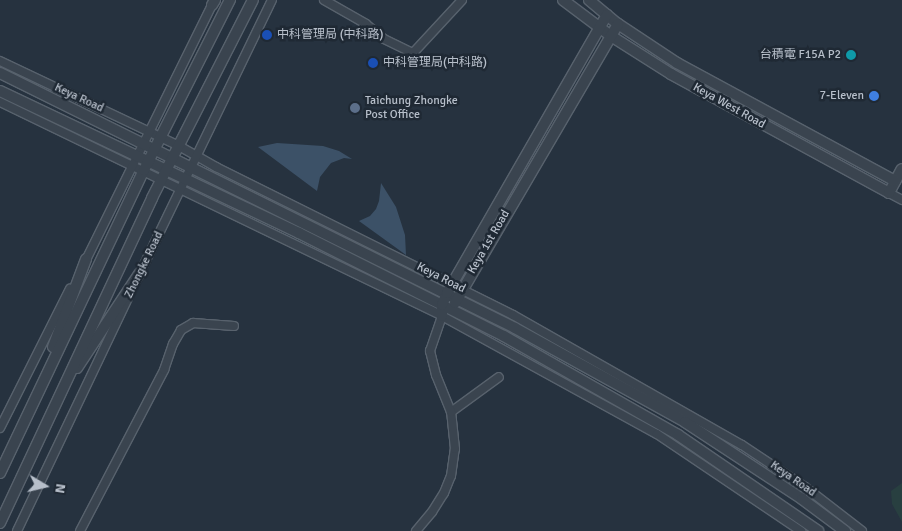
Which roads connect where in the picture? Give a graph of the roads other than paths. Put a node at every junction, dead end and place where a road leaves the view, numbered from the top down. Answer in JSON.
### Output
{"nodes":[{"id":1,"x":230,"y":0,"type":"edge"},
{"id":2,"x":252,"y":0,"type":"edge"},
{"id":3,"x":272,"y":0,"type":"edge"},
{"id":4,"x":462,"y":0,"type":"edge"},
{"id":5,"x":563,"y":0,"type":"edge"},
{"id":6,"x":589,"y":0,"type":"edge"},
{"id":7,"x":325,"y":1,"type":"edge"},
{"id":8,"x":214,"y":2,"type":"edge"},
{"id":9,"x":607,"y":14,"type":"junction"},
{"id":10,"x":618,"y":24,"type":"junction"},
{"id":11,"x":599,"y":28,"type":"junction"},
{"id":12,"x":611,"y":36,"type":"junction"},
{"id":13,"x":0,"y":61,"type":"edge"},
{"id":14,"x":0,"y":73,"type":"edge"},
{"id":15,"x":0,"y":91,"type":"edge"},
{"id":16,"x":0,"y":102,"type":"edge"},
{"id":17,"x":149,"y":132,"type":"junction"},
{"id":18,"x":161,"y":137,"type":"junction"},
{"id":19,"x":142,"y":144,"type":"junction"},
{"id":20,"x":179,"y":146,"type":"junction"},
{"id":21,"x":154,"y":150,"type":"junction"},
{"id":22,"x":198,"y":156,"type":"junction"},
{"id":23,"x":172,"y":159,"type":"junction"},
{"id":24,"x":134,"y":161,"type":"junction"},
{"id":25,"x":146,"y":166,"type":"junction"},
{"id":26,"x":192,"y":168,"type":"junction"},
{"id":27,"x":902,"y":169,"type":"edge"},
{"id":28,"x":167,"y":170,"type":"junction"},
{"id":29,"x":162,"y":180,"type":"junction"},
{"id":30,"x":899,"y":183,"type":"edge"},
{"id":31,"x":184,"y":184,"type":"junction"},
{"id":32,"x":890,"y":193,"type":"junction"},
{"id":33,"x":902,"y":200,"type":"edge"},
{"id":34,"x":86,"y":259,"type":"junction"},
{"id":35,"x":139,"y":274,"type":"junction"},
{"id":36,"x":458,"y":286,"type":"junction"},
{"id":37,"x":447,"y":293,"type":"junction"},
{"id":38,"x":457,"y":299,"type":"junction"},
{"id":39,"x":447,"y":307,"type":"junction"},
{"id":40,"x":442,"y":316,"type":"junction"},
{"id":41,"x":234,"y":326,"type":"dead end"},
{"id":42,"x":499,"y":377,"type":"dead end"},
{"id":43,"x":58,"y":398,"type":"junction"},
{"id":44,"x":28,"y":411,"type":"junction"},
{"id":45,"x":451,"y":412,"type":"junction"},
{"id":46,"x":0,"y":428,"type":"edge"},
{"id":47,"x":0,"y":473,"type":"edge"},
{"id":48,"x":0,"y":523,"type":"edge"},
{"id":49,"x":17,"y":531,"type":"edge"},
{"id":50,"x":80,"y":531,"type":"edge"},
{"id":51,"x":416,"y":531,"type":"edge"},
{"id":52,"x":800,"y":531,"type":"edge"},
{"id":53,"x":818,"y":531,"type":"edge"},
{"id":54,"x":845,"y":531,"type":"edge"},
{"id":55,"x":862,"y":531,"type":"edge"}],
"edges":[{"from":1,"to":18,"type":"street"},
{"from":2,"to":20,"type":"street","name":"Zhongke Road"},
{"from":3,"to":22,"type":"street","name":"Zhongke Road"},
{"from":4,"to":7,"type":"street"},
{"from":5,"to":11,"type":"street","name":"Keya West Road"},
{"from":6,"to":9,"type":"street","name":"Keya West Road"},
{"from":8,"to":17,"type":"street"},
{"from":9,"to":10,"type":"street","name":"Keya West Road"},
{"from":9,"to":11,"type":"street","name":"Keya 1st Road"},
{"from":10,"to":12,"type":"street","name":"Keya 1st Road"},
{"from":10,"to":30,"type":"street","name":"Keya West Road"},
{"from":11,"to":12,"type":"street","name":"Keya West Road"},
{"from":11,"to":36,"type":"street","name":"Keya 1st Road"},
{"from":12,"to":32,"type":"street","name":"Keya West Road"},
{"from":12,"to":36,"type":"street","name":"Keya 1st Road"},
{"from":13,"to":17,"type":"street","name":"Keya Road"},
{"from":14,"to":19,"type":"street","name":"Keya Road"},
{"from":15,"to":24,"type":"street","name":"Keya Road"},
{"from":16,"to":24,"type":"street","name":"Keya Road"},
{"from":17,"to":18,"type":"street","name":"Keya Road"},
{"from":17,"to":19,"type":"street"},
{"from":18,"to":20,"type":"street","name":"Keya Road"},
{"from":18,"to":21,"type":"street"},
{"from":19,"to":21,"type":"street","name":"Keya Road"},
{"from":19,"to":24,"type":"street"},
{"from":20,"to":22,"type":"street","name":"Keya Road"},
{"from":20,"to":23,"type":"street","name":"Zhongke Road"},
{"from":21,"to":23,"type":"street","name":"Keya Road"},
{"from":21,"to":25,"type":"street"},
{"from":22,"to":26,"type":"street","name":"Zhongke Road"},
{"from":22,"to":36,"type":"street","name":"Keya Road"},
{"from":23,"to":26,"type":"street","name":"Keya Road"},
{"from":23,"to":28,"type":"street","name":"Zhongke Road"},
{"from":24,"to":25,"type":"street","name":"Keya Road"},
{"from":24,"to":34,"type":"street"},
{"from":25,"to":28,"type":"street","name":"Keya Road"},
{"from":25,"to":29,"type":"street","name":"Keya Road"},
{"from":25,"to":44,"type":"street"},
{"from":26,"to":31,"type":"street","name":"Zhongke Road"},
{"from":26,"to":37,"type":"street","name":"Keya Road"},
{"from":27,"to":30,"type":"street"},
{"from":28,"to":29,"type":"street","name":"Zhongke Road"},
{"from":28,"to":31,"type":"street","name":"Keya Road"},
{"from":29,"to":31,"type":"street","name":"Keya Road"},
{"from":29,"to":43,"type":"street","name":"Zhongke Road"},
{"from":30,"to":32,"type":"street"},
{"from":31,"to":35,"type":"street","name":"Zhongke Road"},
{"from":31,"to":39,"type":"street","name":"Keya Road"},
{"from":31,"to":40,"type":"street","name":"Keya Road"},
{"from":32,"to":33,"type":"street","name":"Keya West Road"},
{"from":34,"to":44,"type":"street"},
{"from":34,"to":46,"type":"street"},
{"from":35,"to":43,"type":"street"},
{"from":35,"to":49,"type":"street","name":"Zhongke Road"},
{"from":36,"to":37,"type":"street","name":"Keya 1st Road"},
{"from":36,"to":38,"type":"street","name":"Keya 1st Road"},
{"from":36,"to":55,"type":"street","name":"Keya Road"},
{"from":37,"to":38,"type":"street","name":"Keya Road"},
{"from":37,"to":39,"type":"street","name":"Keya 1st Road"},
{"from":38,"to":39,"type":"street","name":"Keya 1st Road"},
{"from":38,"to":54,"type":"street","name":"Keya Road"},
{"from":39,"to":40,"type":"street","name":"Keya 1st Road"},
{"from":39,"to":53,"type":"street","name":"Keya Road"},
{"from":40,"to":45,"type":"street"},
{"from":40,"to":52,"type":"street","name":"Keya Road"},
{"from":41,"to":50,"type":"street"},
{"from":42,"to":45,"type":"street"},
{"from":43,"to":48,"type":"street","name":"Zhongke Road"},
{"from":44,"to":47,"type":"street"},
{"from":45,"to":51,"type":"street"}]}
